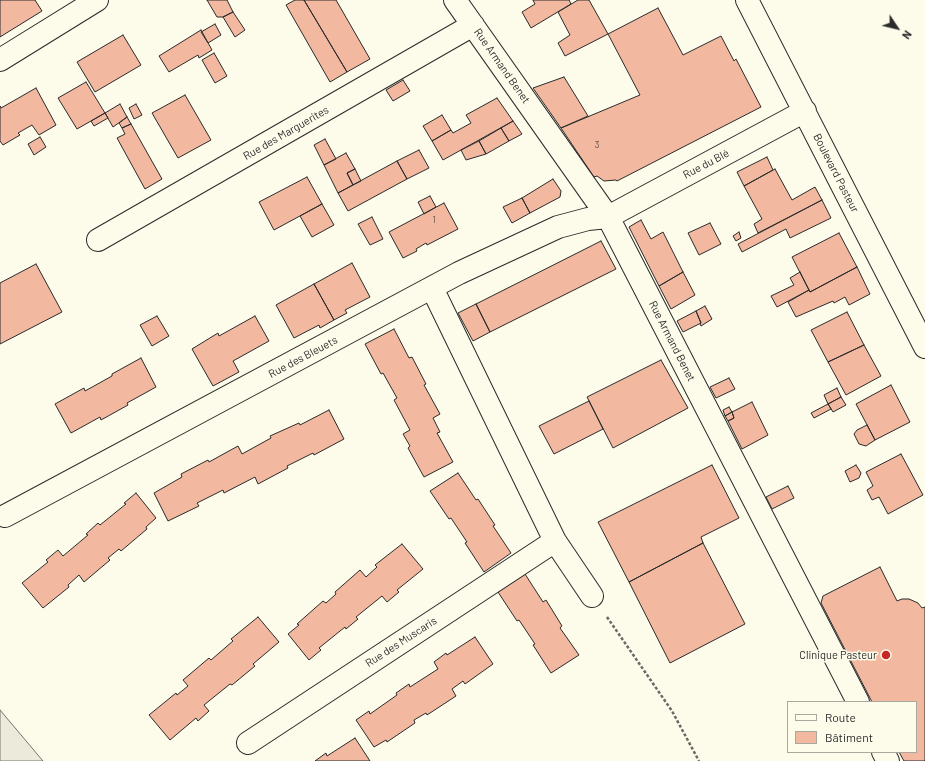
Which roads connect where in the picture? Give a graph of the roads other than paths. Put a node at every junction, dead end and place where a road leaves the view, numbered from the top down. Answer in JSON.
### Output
{"nodes":[{"id":1,"x":97,"y":0,"type":"edge"},
{"id":2,"x":455,"y":0,"type":"edge"},
{"id":3,"x":747,"y":0,"type":"edge"},
{"id":4,"x":474,"y":25,"type":"junction"},
{"id":5,"x":0,"y":60,"type":"edge"},
{"id":6,"x":805,"y":111,"type":"junction"},
{"id":7,"x":608,"y":217,"type":"junction"},
{"id":8,"x":98,"y":240,"type":"dead end"},
{"id":9,"x":432,"y":288,"type":"junction"},
{"id":10,"x":925,"y":347,"type":"edge"},
{"id":11,"x":5,"y":516,"type":"dead end"},
{"id":12,"x":555,"y":541,"type":"junction"},
{"id":13,"x":592,"y":596,"type":"road end"},
{"id":14,"x":857,"y":701,"type":"edge"},
{"id":15,"x":248,"y":743,"type":"dead end"}],
"edges":[{"from":1,"to":5,"type":"street"},
{"from":2,"to":4,"type":"street","name":"Rue Armand Benet"},
{"from":3,"to":6,"type":"street","name":"Boulevard Pasteur"},
{"from":4,"to":7,"type":"street","name":"Rue Armand Benet"},
{"from":4,"to":8,"type":"street","name":"Rue des Marguerites"},
{"from":6,"to":7,"type":"street","name":"Rue du Blé"},
{"from":6,"to":10,"type":"street","name":"Boulevard Pasteur"},
{"from":7,"to":9,"type":"street","name":"Rue des Bleuets"},
{"from":7,"to":14,"type":"street","name":"Rue Armand Benet"},
{"from":9,"to":11,"type":"street","name":"Rue des Bleuets"},
{"from":9,"to":12,"type":"street"},
{"from":12,"to":13,"type":"street"},
{"from":12,"to":15,"type":"street","name":"Rue des Muscaris"}]}
